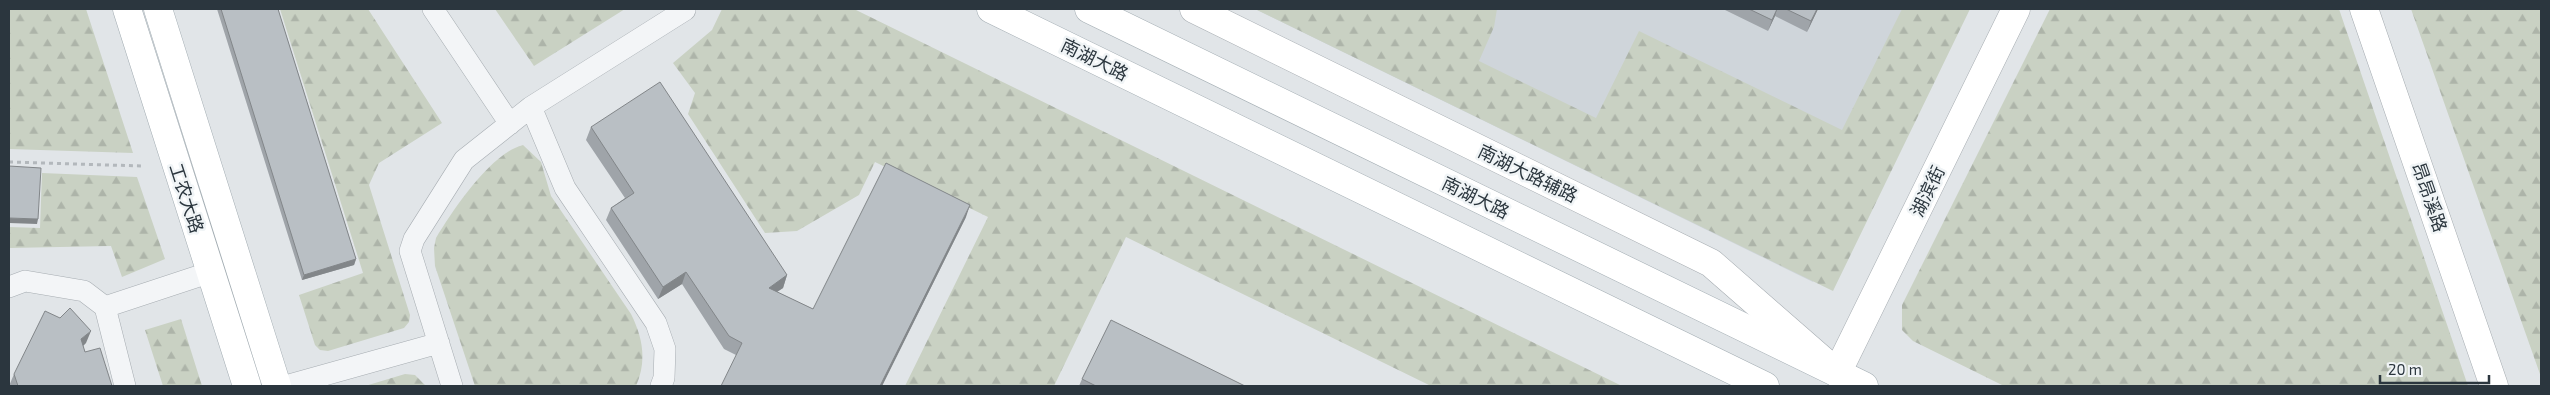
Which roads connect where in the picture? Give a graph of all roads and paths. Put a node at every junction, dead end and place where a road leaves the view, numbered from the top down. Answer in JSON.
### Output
{"nodes":[{"id":1,"x":127,"y":9,"type":"edge"},
{"id":2,"x":158,"y":9,"type":"edge"},
{"id":3,"x":433,"y":9,"type":"edge"},
{"id":4,"x":991,"y":9,"type":"edge"},
{"id":5,"x":1088,"y":9,"type":"edge"},
{"id":6,"x":1194,"y":9,"type":"edge"},
{"id":7,"x":2016,"y":9,"type":"edge"},
{"id":8,"x":2364,"y":9,"type":"edge"},
{"id":9,"x":684,"y":10,"type":"edge"},
{"id":10,"x":531,"y":107,"type":"junction"},
{"id":11,"x":510,"y":124,"type":"junction"},
{"id":12,"x":9,"y":162,"type":"edge"},
{"id":13,"x":150,"y":166,"type":"dead end"},
{"id":14,"x":211,"y":272,"type":"junction"},
{"id":15,"x":9,"y":287,"type":"edge"},
{"id":16,"x":105,"y":307,"type":"junction"},
{"id":17,"x":439,"y":343,"type":"junction"},
{"id":18,"x":1837,"y":373,"type":"junction"},
{"id":19,"x":125,"y":386,"type":"edge"},
{"id":20,"x":247,"y":386,"type":"edge"},
{"id":21,"x":277,"y":386,"type":"edge"},
{"id":22,"x":285,"y":386,"type":"edge"},
{"id":23,"x":452,"y":386,"type":"edge"},
{"id":24,"x":661,"y":386,"type":"edge"},
{"id":25,"x":1765,"y":386,"type":"edge"},
{"id":26,"x":1864,"y":386,"type":"edge"},
{"id":27,"x":2494,"y":386,"type":"edge"}],
"edges":[{"from":1,"to":14,"type":"main road","name":"工农大路"},
{"from":2,"to":21,"type":"main road","name":"工农大路"},
{"from":3,"to":11,"type":"lane"},
{"from":4,"to":25,"type":"main road","name":"南湖大路"},
{"from":5,"to":18,"type":"main road","name":"南湖大路"},
{"from":6,"to":18,"type":"main road","name":"南湖大路辅路"},
{"from":7,"to":18,"type":"main road","name":"湖滨街"},
{"from":8,"to":27,"type":"main road","name":"昂昂溪路"},
{"from":9,"to":10,"type":"lane"},
{"from":10,"to":11,"type":"lane"},
{"from":10,"to":24,"type":"lane"},
{"from":11,"to":17,"type":"lane"},
{"from":12,"to":13,"type":"path"},
{"from":14,"to":16,"type":"lane"},
{"from":14,"to":20,"type":"main road","name":"工农大路"},
{"from":15,"to":16,"type":"lane"},
{"from":16,"to":19,"type":"lane"},
{"from":17,"to":22,"type":"lane"},
{"from":17,"to":23,"type":"lane"},
{"from":18,"to":26,"type":"main road","name":"南湖大路"}]}
